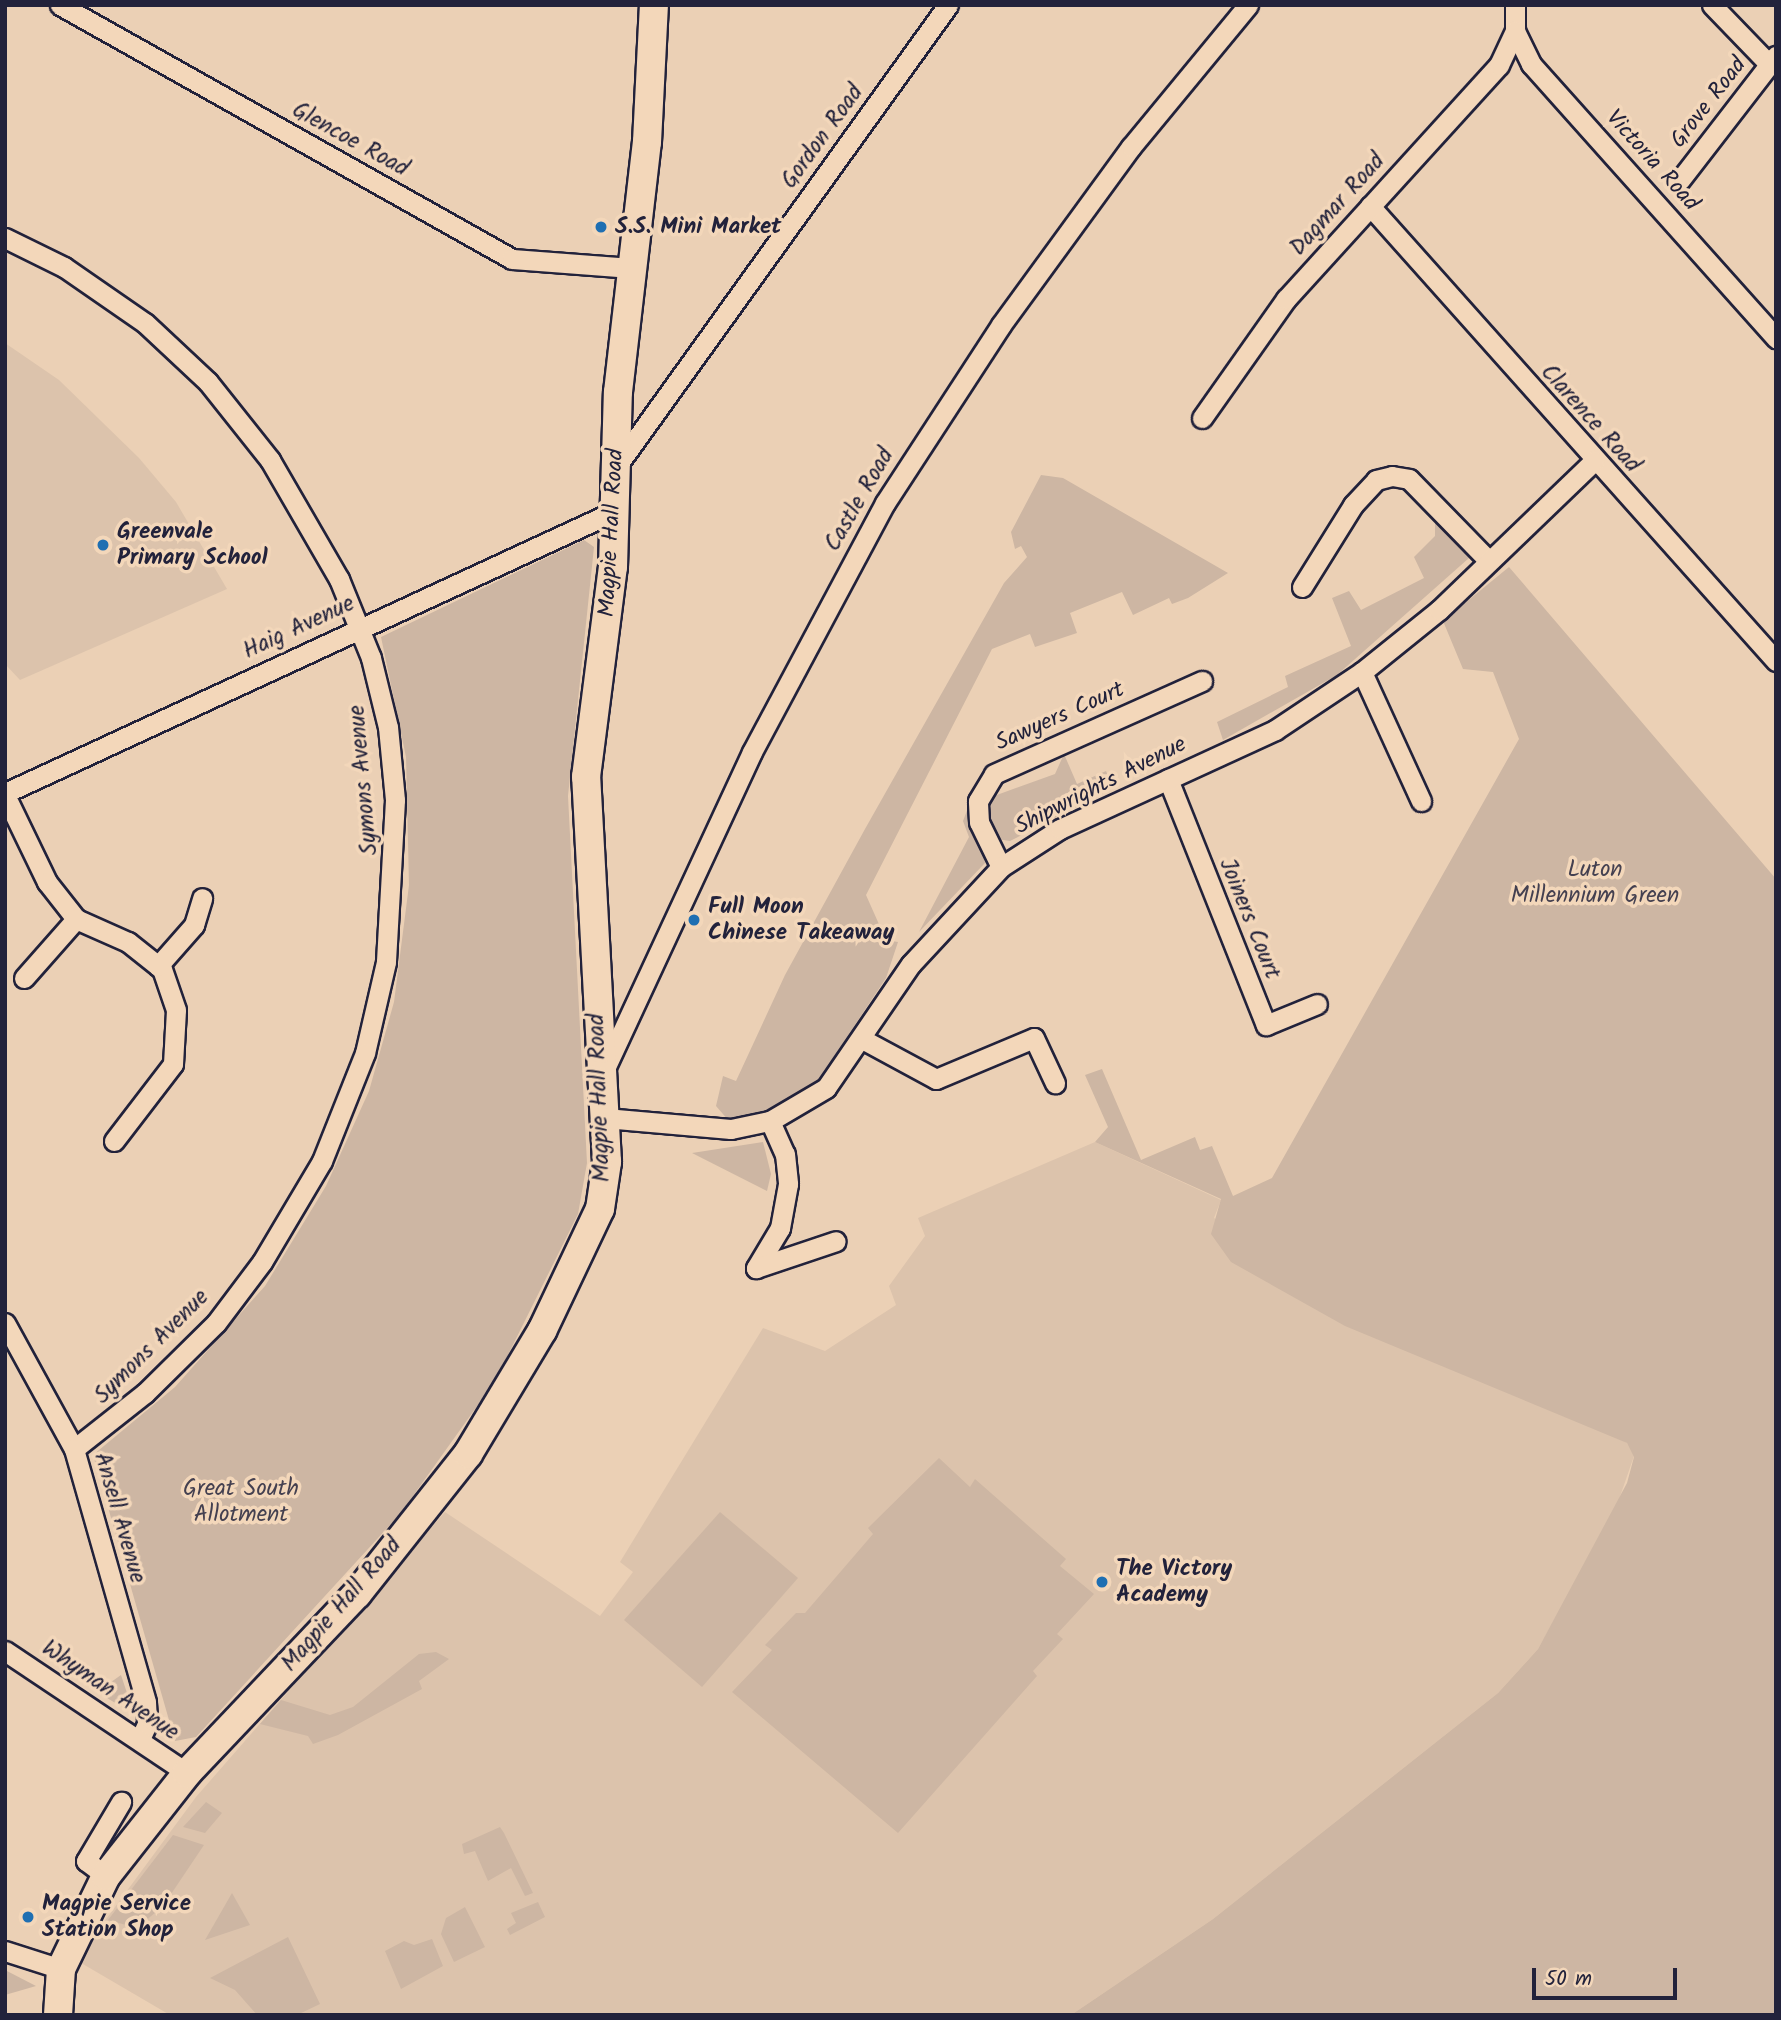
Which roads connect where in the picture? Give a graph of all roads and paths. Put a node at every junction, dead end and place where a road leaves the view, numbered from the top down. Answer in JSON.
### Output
{"nodes":[{"id":1,"x":60,"y":5,"type":"edge"},
{"id":2,"x":654,"y":5,"type":"edge"},
{"id":3,"x":948,"y":5,"type":"edge"},
{"id":4,"x":1248,"y":5,"type":"edge"},
{"id":5,"x":1515,"y":5,"type":"edge"},
{"id":6,"x":1713,"y":5,"type":"edge"},
{"id":7,"x":1516,"y":31,"type":"junction"},
{"id":8,"x":1773,"y":60,"type":"edge"},
{"id":9,"x":1680,"y":180,"type":"dead end"},
{"id":10,"x":1370,"y":206,"type":"junction"},
{"id":11,"x":5,"y":238,"type":"edge"},
{"id":12,"x":632,"y":268,"type":"junction"},
{"id":13,"x":1776,"y":338,"type":"edge"},
{"id":14,"x":1202,"y":418,"type":"dead end"},
{"id":15,"x":1594,"y":461,"type":"junction"},
{"id":16,"x":615,"y":467,"type":"junction"},
{"id":17,"x":615,"y":511,"type":"junction"},
{"id":18,"x":1488,"y":560,"type":"junction"},
{"id":19,"x":1302,"y":587,"type":"dead end"},
{"id":20,"x":358,"y":628,"type":"junction"},
{"id":21,"x":1776,"y":662,"type":"edge"},
{"id":22,"x":1362,"y":672,"type":"junction"},
{"id":23,"x":1202,"y":681,"type":"dead end"},
{"id":24,"x":1168,"y":779,"type":"junction"},
{"id":25,"x":5,"y":794,"type":"edge"},
{"id":26,"x":1421,"y":801,"type":"dead end"},
{"id":27,"x":1001,"y":867,"type":"junction"},
{"id":28,"x":202,"y":898,"type":"dead end"},
{"id":29,"x":76,"y":919,"type":"junction"},
{"id":30,"x":158,"y":966,"type":"junction"},
{"id":31,"x":24,"y":978,"type":"dead end"},
{"id":32,"x":1317,"y":1004,"type":"dead end"},
{"id":33,"x":862,"y":1039,"type":"junction"},
{"id":34,"x":603,"y":1074,"type":"junction"},
{"id":35,"x":1055,"y":1083,"type":"dead end"},
{"id":36,"x":605,"y":1118,"type":"junction"},
{"id":37,"x":770,"y":1121,"type":"junction"},
{"id":38,"x":114,"y":1141,"type":"dead end"},
{"id":39,"x":836,"y":1241,"type":"dead end"},
{"id":40,"x":5,"y":1323,"type":"edge"},
{"id":41,"x":74,"y":1450,"type":"junction"},
{"id":42,"x":5,"y":1651,"type":"edge"},
{"id":43,"x":140,"y":1739,"type":"junction"},
{"id":44,"x":187,"y":1773,"type":"junction"},
{"id":45,"x":121,"y":1802,"type":"dead end"},
{"id":46,"x":106,"y":1876,"type":"junction"},
{"id":47,"x":5,"y":1951,"type":"edge"},
{"id":48,"x":61,"y":1969,"type":"junction"},
{"id":49,"x":58,"y":2015,"type":"edge"}],
"edges":[{"from":1,"to":12,"type":"street","name":"Glencoe Road"},
{"from":2,"to":12,"type":"street","name":"Magpie Hall Road"},
{"from":3,"to":16,"type":"street","name":"Gordon Road"},
{"from":4,"to":34,"type":"street","name":"Castle Road"},
{"from":5,"to":7,"type":"street","name":"Victoria Road"},
{"from":6,"to":8,"type":"street"},
{"from":7,"to":10,"type":"street","name":"Dagmar Road"},
{"from":7,"to":13,"type":"street","name":"Victoria Road"},
{"from":8,"to":9,"type":"street","name":"Grove Road"},
{"from":10,"to":14,"type":"street","name":"Dagmar Road"},
{"from":10,"to":15,"type":"street","name":"Clarence Road"},
{"from":11,"to":20,"type":"street","name":"Symons Avenue"},
{"from":12,"to":16,"type":"street","name":"Magpie Hall Road"},
{"from":15,"to":18,"type":"street","name":"Shipwrights Avenue"},
{"from":15,"to":21,"type":"street","name":"Clarence Road"},
{"from":16,"to":17,"type":"street","name":"Magpie Hall Road"},
{"from":17,"to":20,"type":"street","name":"Haig Avenue"},
{"from":17,"to":34,"type":"street","name":"Magpie Hall Road"},
{"from":18,"to":19,"type":"street"},
{"from":18,"to":22,"type":"street","name":"Shipwrights Avenue"},
{"from":20,"to":25,"type":"street","name":"Haig Avenue"},
{"from":20,"to":41,"type":"street","name":"Symons Avenue"},
{"from":22,"to":24,"type":"street","name":"Shipwrights Avenue"},
{"from":22,"to":26,"type":"street"},
{"from":23,"to":27,"type":"street","name":"Sawyers Court"},
{"from":24,"to":27,"type":"street","name":"Shipwrights Avenue"},
{"from":24,"to":32,"type":"street","name":"Joiners Court"},
{"from":25,"to":29,"type":"street"},
{"from":27,"to":33,"type":"street","name":"Shipwrights Avenue"},
{"from":28,"to":30,"type":"street"},
{"from":29,"to":30,"type":"street"},
{"from":29,"to":31,"type":"street"},
{"from":30,"to":38,"type":"street"},
{"from":33,"to":35,"type":"street"},
{"from":33,"to":37,"type":"street","name":"Shipwrights Avenue"},
{"from":34,"to":36,"type":"street","name":"Magpie Hall Road"},
{"from":36,"to":37,"type":"street","name":"Shipwrights Avenue"},
{"from":36,"to":44,"type":"street","name":"Magpie Hall Road"},
{"from":37,"to":39,"type":"street"},
{"from":40,"to":41,"type":"street","name":"Ansell Avenue"},
{"from":41,"to":43,"type":"street","name":"Ansell Avenue"},
{"from":42,"to":43,"type":"street","name":"Whyman Avenue"},
{"from":43,"to":44,"type":"street","name":"Whyman Avenue"},
{"from":44,"to":46,"type":"street","name":"Magpie Hall Road"},
{"from":45,"to":46,"type":"street"},
{"from":46,"to":48,"type":"street","name":"Magpie Hall Road"},
{"from":47,"to":48,"type":"street"},
{"from":48,"to":49,"type":"street","name":"Magpie Hall Road"}]}
